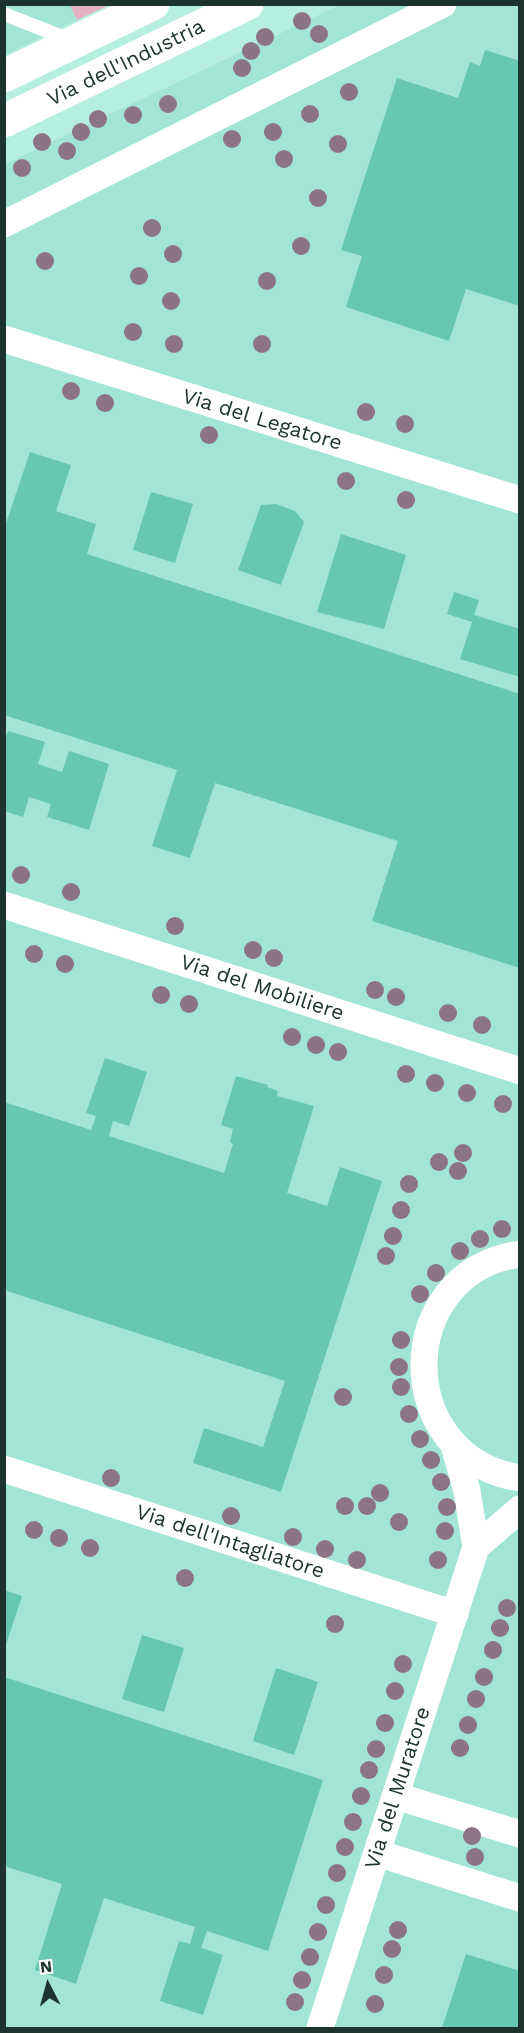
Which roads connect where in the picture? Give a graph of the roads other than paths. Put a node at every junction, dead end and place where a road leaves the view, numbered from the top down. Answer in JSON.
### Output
{"nodes":[{"id":1,"x":153,"y":4,"type":"edge"},
{"id":2,"x":247,"y":4,"type":"edge"},
{"id":3,"x":443,"y":4,"type":"edge"},
{"id":4,"x":4,"y":14,"type":"edge"},
{"id":5,"x":75,"y":42,"type":"junction"},
{"id":6,"x":4,"y":76,"type":"edge"},
{"id":7,"x":4,"y":121,"type":"edge"},
{"id":8,"x":4,"y":224,"type":"edge"},
{"id":9,"x":4,"y":339,"type":"edge"},
{"id":10,"x":519,"y":500,"type":"edge"},
{"id":11,"x":4,"y":905,"type":"edge"},
{"id":12,"x":519,"y":1071,"type":"edge"},
{"id":13,"x":514,"y":1252,"type":"edge"},
{"id":14,"x":454,"y":1445,"type":"junction"},
{"id":15,"x":4,"y":1469,"type":"edge"},
{"id":16,"x":519,"y":1478,"type":"edge"},
{"id":17,"x":519,"y":1509,"type":"edge"},
{"id":18,"x":476,"y":1547,"type":"junction"},
{"id":19,"x":455,"y":1614,"type":"junction"},
{"id":20,"x":396,"y":1796,"type":"junction"},
{"id":21,"x":519,"y":1834,"type":"edge"},
{"id":22,"x":377,"y":1853,"type":"junction"},
{"id":23,"x":519,"y":1898,"type":"edge"},
{"id":24,"x":320,"y":2028,"type":"edge"}],
"edges":[{"from":1,"to":5,"type":"main road","name":"Via dell'Industria"},
{"from":2,"to":7,"type":"main road","name":"Via dell'Industria"},
{"from":3,"to":8,"type":"street"},
{"from":4,"to":5,"type":"lane"},
{"from":5,"to":6,"type":"main road","name":"Via dell'Industria"},
{"from":9,"to":10,"type":"street","name":"Via del Legatore"},
{"from":11,"to":12,"type":"street","name":"Via del Mobiliere"},
{"from":13,"to":14,"type":"street"},
{"from":14,"to":16,"type":"street"},
{"from":14,"to":18,"type":"street","name":"Via del Muratore"},
{"from":15,"to":19,"type":"street","name":"Via dell'Intagliatore"},
{"from":17,"to":18,"type":"street"},
{"from":18,"to":19,"type":"street","name":"Via del Muratore"},
{"from":19,"to":20,"type":"street","name":"Via del Muratore"},
{"from":20,"to":21,"type":"street"},
{"from":20,"to":22,"type":"street","name":"Via del Muratore"},
{"from":22,"to":23,"type":"street"},
{"from":22,"to":24,"type":"street","name":"Via del Muratore"}]}
